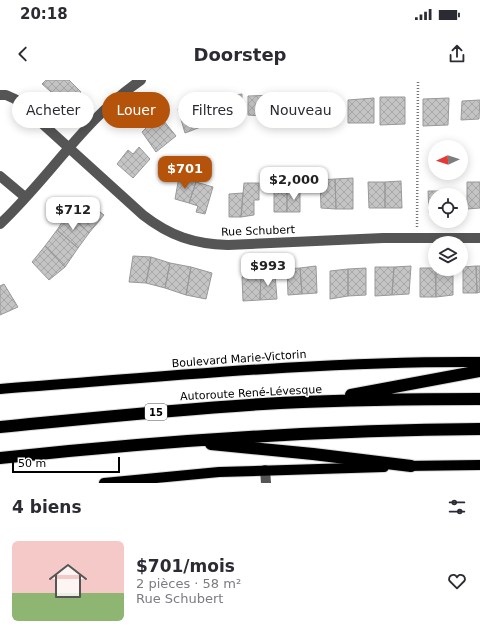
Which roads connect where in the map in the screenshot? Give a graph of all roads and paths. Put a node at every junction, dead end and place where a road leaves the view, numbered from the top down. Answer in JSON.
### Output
{"nodes":[{"id":1,"x":141,"y":80,"type":"edge"},
{"id":2,"x":418,"y":80,"type":"edge"},
{"id":3,"x":0,"y":95,"type":"edge"},
{"id":4,"x":69,"y":148,"type":"junction"},
{"id":5,"x":0,"y":176,"type":"edge"},
{"id":6,"x":25,"y":198,"type":"junction"},
{"id":7,"x":0,"y":224,"type":"edge"},
{"id":8,"x":416,"y":229,"type":"dead end"},
{"id":9,"x":480,"y":238,"type":"edge"},
{"id":10,"x":480,"y":362,"type":"edge"},
{"id":11,"x":480,"y":371,"type":"edge"},
{"id":12,"x":0,"y":390,"type":"edge"},
{"id":13,"x":480,"y":399,"type":"edge"},
{"id":14,"x":312,"y":402,"type":"junction"},
{"id":15,"x":0,"y":427,"type":"edge"},
{"id":16,"x":480,"y":429,"type":"edge"},
{"id":17,"x":177,"y":441,"type":"junction"},
{"id":18,"x":0,"y":458,"type":"edge"},
{"id":19,"x":480,"y":465,"type":"edge"},
{"id":20,"x":410,"y":466,"type":"junction"},
{"id":21,"x":265,"y":470,"type":"junction"},
{"id":22,"x":104,"y":483,"type":"edge"},
{"id":23,"x":266,"y":483,"type":"edge"}],
"edges":[{"from":1,"to":4,"type":"street"},
{"from":2,"to":8,"type":"path"},
{"from":3,"to":4,"type":"street","name":"Rue Schubert"},
{"from":4,"to":6,"type":"street"},
{"from":4,"to":9,"type":"street","name":"Rue Schubert"},
{"from":5,"to":6,"type":"street"},
{"from":6,"to":7,"type":"street"},
{"from":10,"to":12,"type":"main road","name":"Boulevard Marie-Victorin"},
{"from":11,"to":14,"type":"highway"},
{"from":13,"to":14,"type":"highway","name":"Autoroute René-Lévesque","number":"15"},
{"from":14,"to":15,"type":"highway","name":"Autoroute René-Lévesque","number":"15"},
{"from":16,"to":17,"type":"highway"},
{"from":17,"to":18,"type":"highway"},
{"from":17,"to":20,"type":"highway"},
{"from":19,"to":20,"type":"main road"},
{"from":20,"to":21,"type":"main road"},
{"from":21,"to":22,"type":"main road"},
{"from":21,"to":23,"type":"street"}]}
